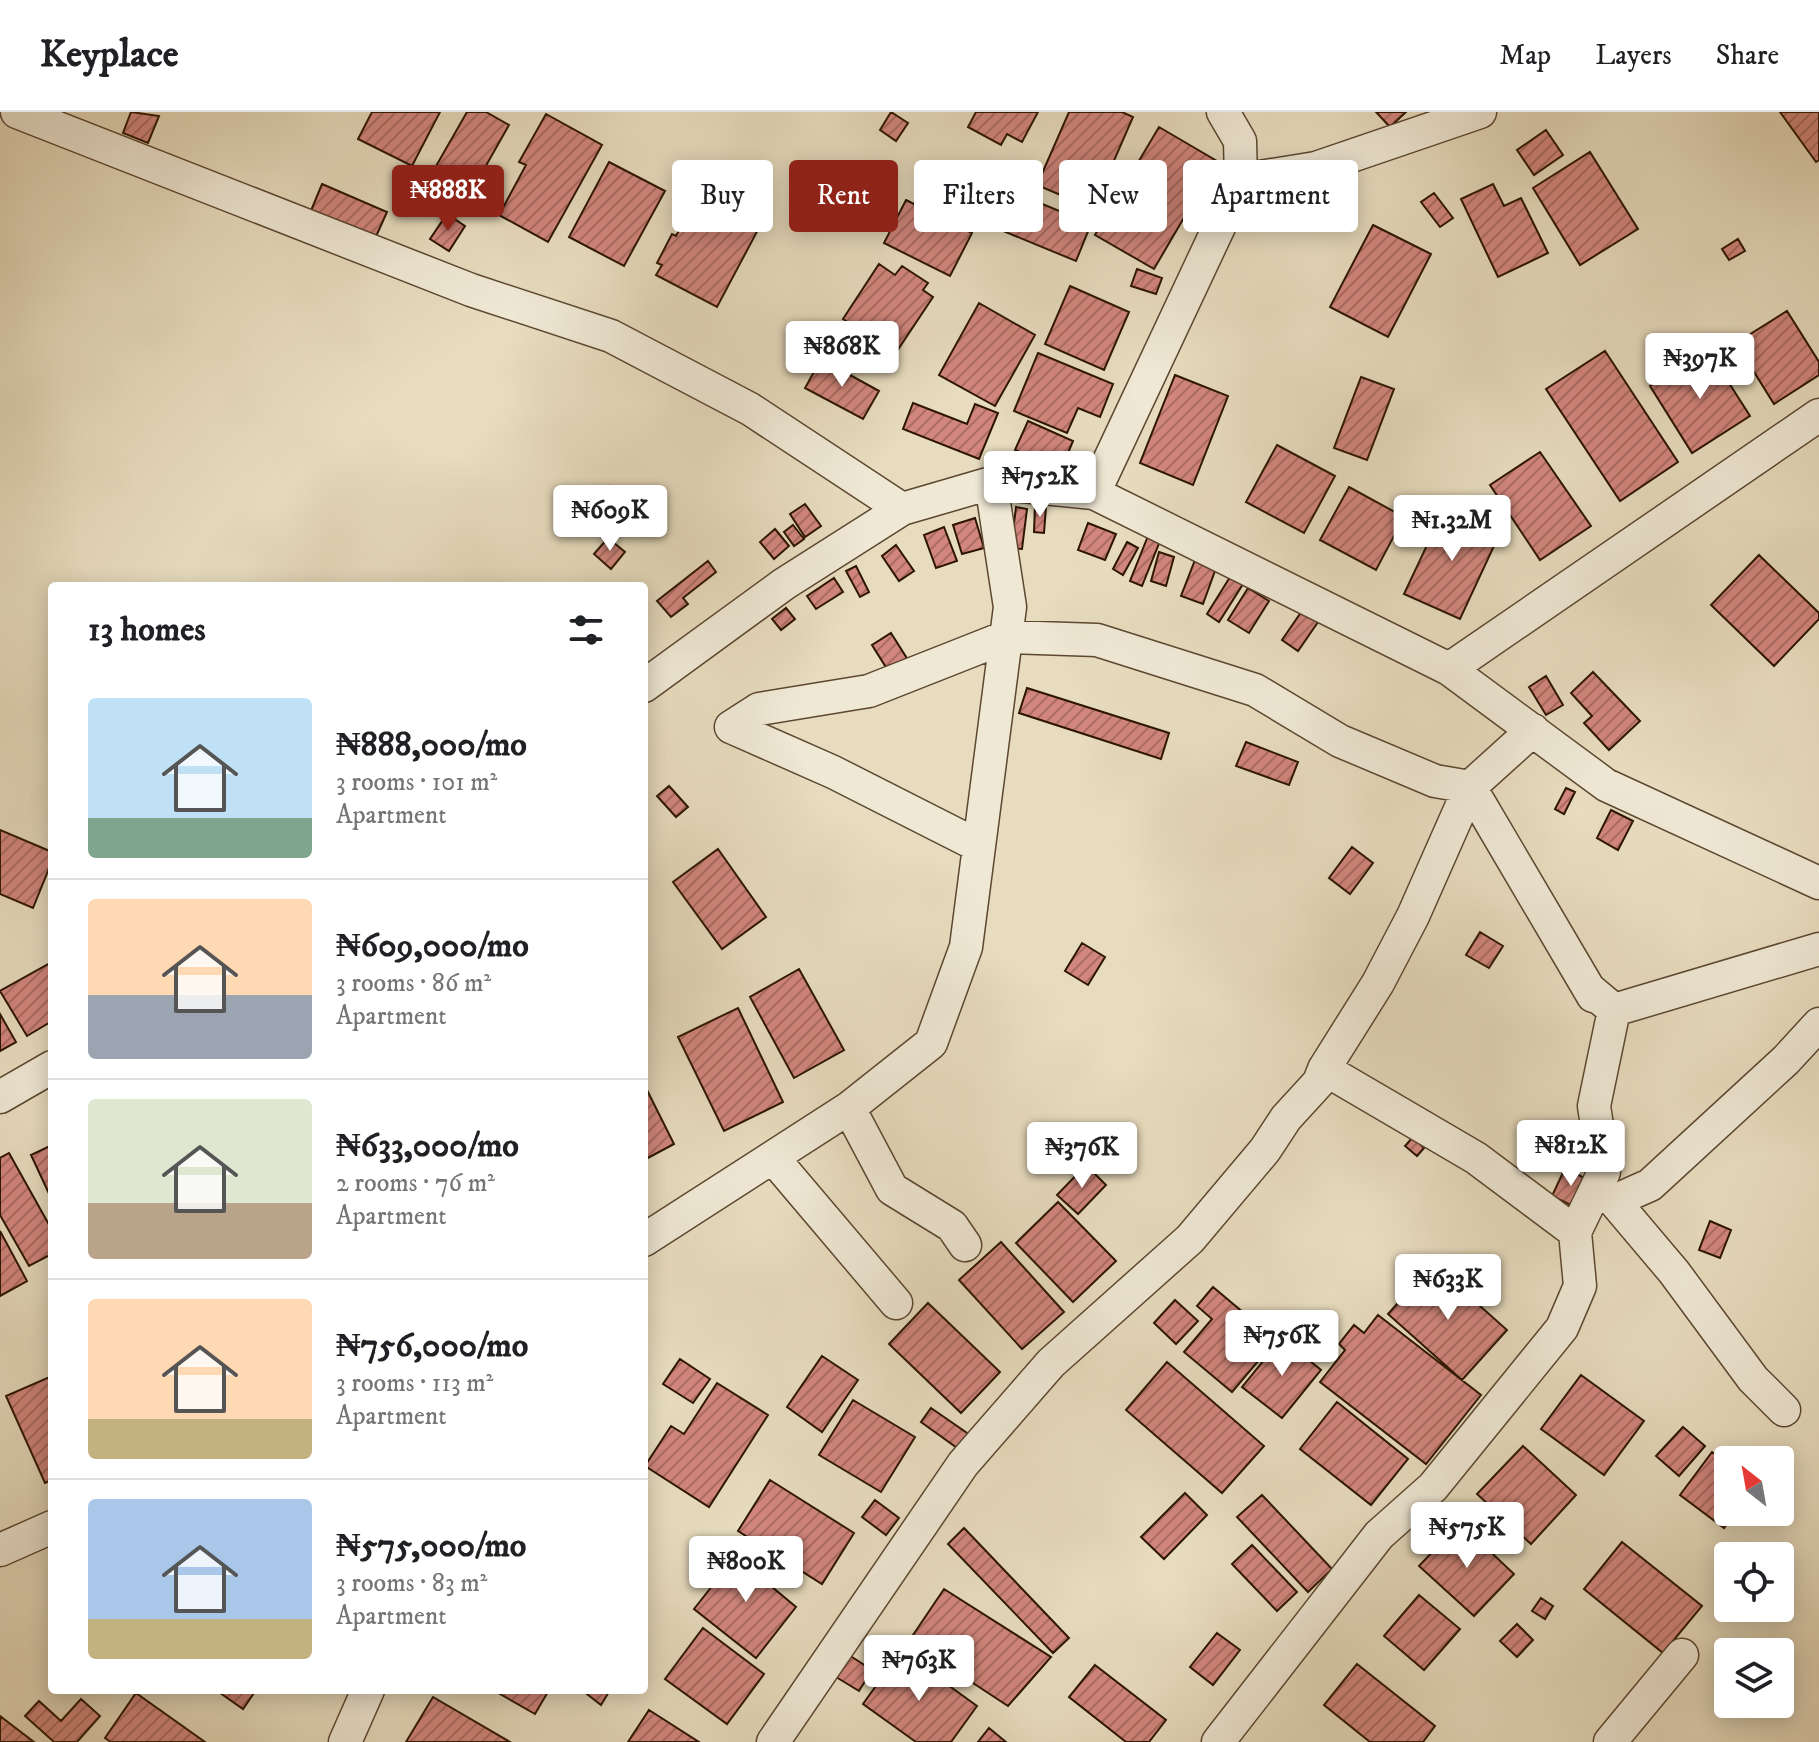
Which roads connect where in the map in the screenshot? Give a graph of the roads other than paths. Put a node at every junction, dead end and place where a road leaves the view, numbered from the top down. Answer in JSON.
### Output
{"nodes":[{"id":1,"x":17,"y":112,"type":"edge"},
{"id":2,"x":1223,"y":112,"type":"edge"},
{"id":3,"x":1480,"y":112,"type":"edge"},
{"id":4,"x":1240,"y":160,"type":"edge"},
{"id":5,"x":1339,"y":160,"type":"edge"},
{"id":6,"x":1217,"y":232,"type":"edge"},
{"id":7,"x":1819,"y":415,"type":"edge"},
{"id":8,"x":991,"y":483,"type":"junction"},
{"id":9,"x":1094,"y":493,"type":"junction"},
{"id":10,"x":902,"y":509,"type":"junction"},
{"id":11,"x":1006,"y":637,"type":"junction"},
{"id":12,"x":1449,"y":669,"type":"junction"},
{"id":13,"x":648,"y":683,"type":"edge"},
{"id":14,"x":1533,"y":730,"type":"junction"},
{"id":15,"x":1470,"y":787,"type":"junction"},
{"id":16,"x":979,"y":846,"type":"junction"},
{"id":17,"x":1819,"y":883,"type":"edge"},
{"id":18,"x":1819,"y":949,"type":"edge"},
{"id":19,"x":1598,"y":998,"type":"junction"},
{"id":20,"x":1819,"y":1024,"type":"edge"},
{"id":21,"x":48,"y":1069,"type":"edge"},
{"id":22,"x":1324,"y":1069,"type":"junction"},
{"id":23,"x":0,"y":1097,"type":"edge"},
{"id":24,"x":849,"y":1108,"type":"junction"},
{"id":25,"x":774,"y":1159,"type":"junction"},
{"id":26,"x":1575,"y":1232,"type":"junction"},
{"id":27,"x":648,"y":1237,"type":"edge"},
{"id":28,"x":965,"y":1245,"type":"dead end"},
{"id":29,"x":896,"y":1303,"type":"dead end"},
{"id":30,"x":1784,"y":1410,"type":"dead end"},
{"id":31,"x":48,"y":1529,"type":"edge"},
{"id":32,"x":0,"y":1550,"type":"edge"},
{"id":33,"x":1682,"y":1655,"type":"dead end"},
{"id":34,"x":366,"y":1694,"type":"edge"},
{"id":35,"x":345,"y":1742,"type":"edge"},
{"id":36,"x":773,"y":1742,"type":"edge"},
{"id":37,"x":1218,"y":1742,"type":"edge"},
{"id":38,"x":1610,"y":1742,"type":"edge"}],
"edges":[{"from":1,"to":10,"type":"street"},
{"from":2,"to":4,"type":"street"},
{"from":3,"to":5,"type":"street"},
{"from":6,"to":9,"type":"street"},
{"from":7,"to":12,"type":"street"},
{"from":8,"to":9,"type":"street"},
{"from":8,"to":10,"type":"street"},
{"from":8,"to":11,"type":"street"},
{"from":9,"to":12,"type":"street"},
{"from":10,"to":13,"type":"street"},
{"from":11,"to":15,"type":"street"},
{"from":11,"to":16,"type":"street"},
{"from":11,"to":16,"type":"street"},
{"from":12,"to":14,"type":"street"},
{"from":14,"to":15,"type":"street"},
{"from":14,"to":17,"type":"street"},
{"from":15,"to":19,"type":"street"},
{"from":15,"to":22,"type":"street"},
{"from":16,"to":24,"type":"street"},
{"from":18,"to":19,"type":"street"},
{"from":19,"to":26,"type":"street"},
{"from":20,"to":30,"type":"street"},
{"from":21,"to":23,"type":"street"},
{"from":22,"to":26,"type":"street"},
{"from":22,"to":36,"type":"street"},
{"from":24,"to":25,"type":"street"},
{"from":24,"to":28,"type":"street"},
{"from":25,"to":27,"type":"street"},
{"from":25,"to":29,"type":"street"},
{"from":26,"to":37,"type":"street"},
{"from":31,"to":32,"type":"street"},
{"from":33,"to":38,"type":"street"},
{"from":34,"to":35,"type":"street"}]}
